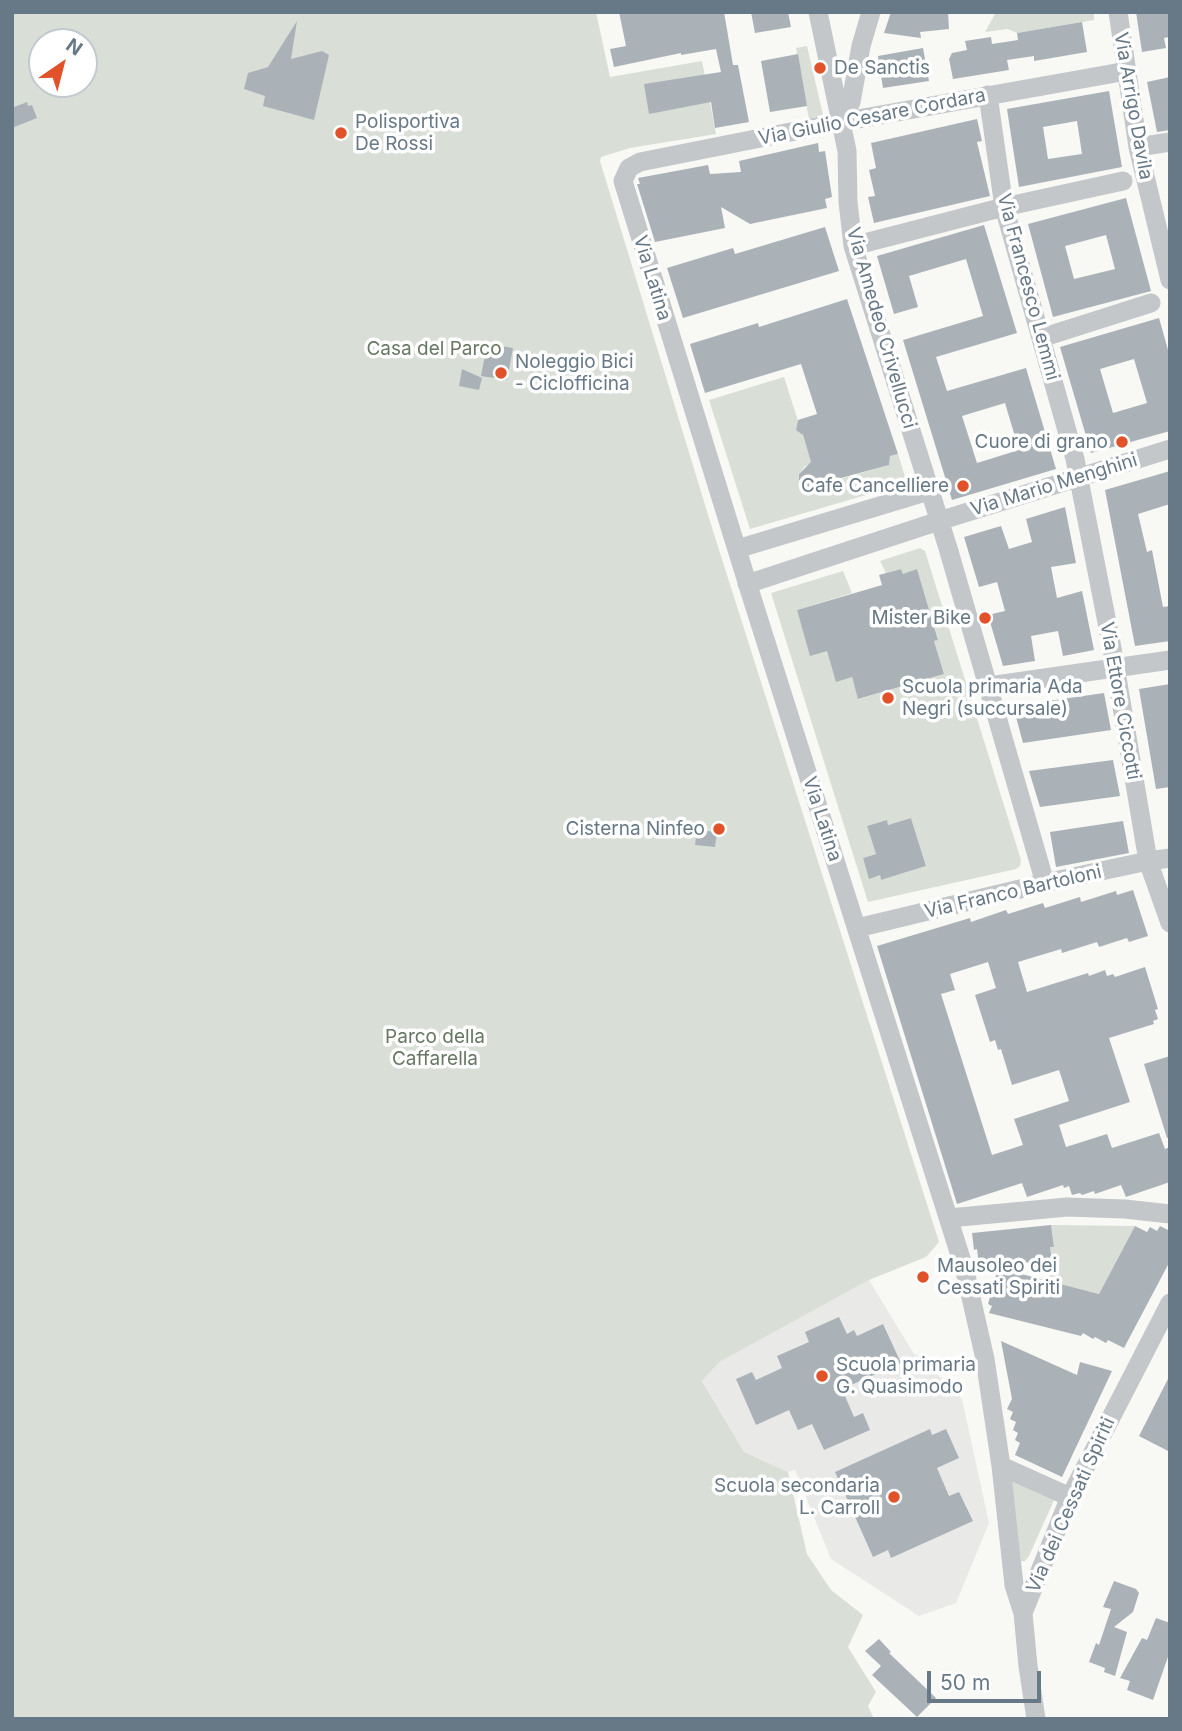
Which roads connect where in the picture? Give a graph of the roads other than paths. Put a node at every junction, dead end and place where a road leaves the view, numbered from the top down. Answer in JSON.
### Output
{"nodes":[{"id":1,"x":818,"y":12,"type":"edge"},
{"id":2,"x":871,"y":12,"type":"edge"},
{"id":3,"x":1118,"y":12,"type":"edge"},
{"id":4,"x":1127,"y":71,"type":"junction"},
{"id":5,"x":988,"y":95,"type":"junction"},
{"id":6,"x":841,"y":122,"type":"junction"},
{"id":7,"x":1170,"y":142,"type":"edge"},
{"id":8,"x":1138,"y":147,"type":"junction"},
{"id":9,"x":624,"y":177,"type":"joint"},
{"id":10,"x":1123,"y":181,"type":"dead end"},
{"id":11,"x":1004,"y":207,"type":"junction"},
{"id":12,"x":853,"y":246,"type":"junction"},
{"id":13,"x":1170,"y":280,"type":"edge"},
{"id":14,"x":1151,"y":303,"type":"dead end"},
{"id":15,"x":1041,"y":338,"type":"junction"},
{"id":16,"x":1170,"y":449,"type":"edge"},
{"id":17,"x":1078,"y":477,"type":"junction"},
{"id":18,"x":929,"y":491,"type":"junction"},
{"id":19,"x":939,"y":521,"type":"junction"},
{"id":20,"x":737,"y":549,"type":"junction"},
{"id":21,"x":747,"y":584,"type":"junction"},
{"id":22,"x":1170,"y":660,"type":"edge"},
{"id":23,"x":1115,"y":668,"type":"junction"},
{"id":24,"x":989,"y":686,"type":"junction"},
{"id":25,"x":1170,"y":858,"type":"edge"},
{"id":26,"x":1148,"y":861,"type":"junction"},
{"id":27,"x":1045,"y":883,"type":"junction"},
{"id":28,"x":1170,"y":923,"type":"edge"},
{"id":29,"x":857,"y":929,"type":"junction"},
{"id":30,"x":1170,"y":1214,"type":"edge"},
{"id":31,"x":949,"y":1218,"type":"junction"},
{"id":32,"x":1170,"y":1303,"type":"edge"},
{"id":33,"x":1001,"y":1466,"type":"junction"},
{"id":34,"x":1070,"y":1497,"type":"junction"},
{"id":35,"x":1023,"y":1612,"type":"junction"},
{"id":36,"x":1036,"y":1719,"type":"edge"}],
"edges":[{"from":1,"to":6,"type":"street","name":"Via Amedeo Crivellucci"},
{"from":2,"to":6,"type":"street"},
{"from":3,"to":4,"type":"street","name":"Via Arrigo Davila"},
{"from":4,"to":5,"type":"street","name":"Via Giulio Cesare Cordara"},
{"from":4,"to":8,"type":"street","name":"Via Arrigo Davila"},
{"from":5,"to":6,"type":"street","name":"Via Giulio Cesare Cordara"},
{"from":5,"to":11,"type":"street","name":"Via Francesco Lemmi"},
{"from":6,"to":9,"type":"street","name":"Via Giulio Cesare Cordara"},
{"from":6,"to":12,"type":"street","name":"Via Amedeo Crivellucci"},
{"from":7,"to":8,"type":"street"},
{"from":8,"to":13,"type":"street","name":"Via Arrigo Davila"},
{"from":9,"to":20,"type":"street","name":"Via Latina"},
{"from":10,"to":11,"type":"street"},
{"from":11,"to":12,"type":"street"},
{"from":11,"to":15,"type":"street","name":"Via Francesco Lemmi"},
{"from":12,"to":18,"type":"street","name":"Via Amedeo Crivellucci"},
{"from":14,"to":15,"type":"street"},
{"from":15,"to":17,"type":"street","name":"Via Francesco Lemmi"},
{"from":16,"to":17,"type":"street","name":"Via Mario Menghini"},
{"from":17,"to":19,"type":"street","name":"Via Mario Menghini"},
{"from":17,"to":23,"type":"street","name":"Via Ettore Ciccotti"},
{"from":18,"to":19,"type":"street","name":"Via Amedeo Crivellucci"},
{"from":18,"to":20,"type":"street"},
{"from":19,"to":21,"type":"street","name":"Via Mario Menghini"},
{"from":19,"to":24,"type":"street","name":"Via Amedeo Crivellucci"},
{"from":20,"to":21,"type":"street","name":"Via Latina"},
{"from":21,"to":29,"type":"street","name":"Via Latina"},
{"from":22,"to":23,"type":"street"},
{"from":23,"to":24,"type":"street"},
{"from":23,"to":26,"type":"street","name":"Via Ettore Ciccotti"},
{"from":24,"to":27,"type":"street","name":"Via Amedeo Crivellucci"},
{"from":25,"to":26,"type":"street","name":"Via Franco Bartoloni"},
{"from":26,"to":27,"type":"street","name":"Via Franco Bartoloni"},
{"from":26,"to":28,"type":"street","name":"Via Ettore Ciccotti"},
{"from":27,"to":29,"type":"street","name":"Via Franco Bartoloni"},
{"from":29,"to":31,"type":"street","name":"Via Latina"},
{"from":30,"to":31,"type":"street"},
{"from":31,"to":33,"type":"street","name":"Via Latina"},
{"from":32,"to":34,"type":"street","name":"Via dei Cessati Spiriti"},
{"from":33,"to":34,"type":"street"},
{"from":33,"to":35,"type":"street","name":"Via Latina"},
{"from":34,"to":35,"type":"street","name":"Via dei Cessati Spiriti"},
{"from":35,"to":36,"type":"street","name":"Via dei Cessati Spiriti"}]}
